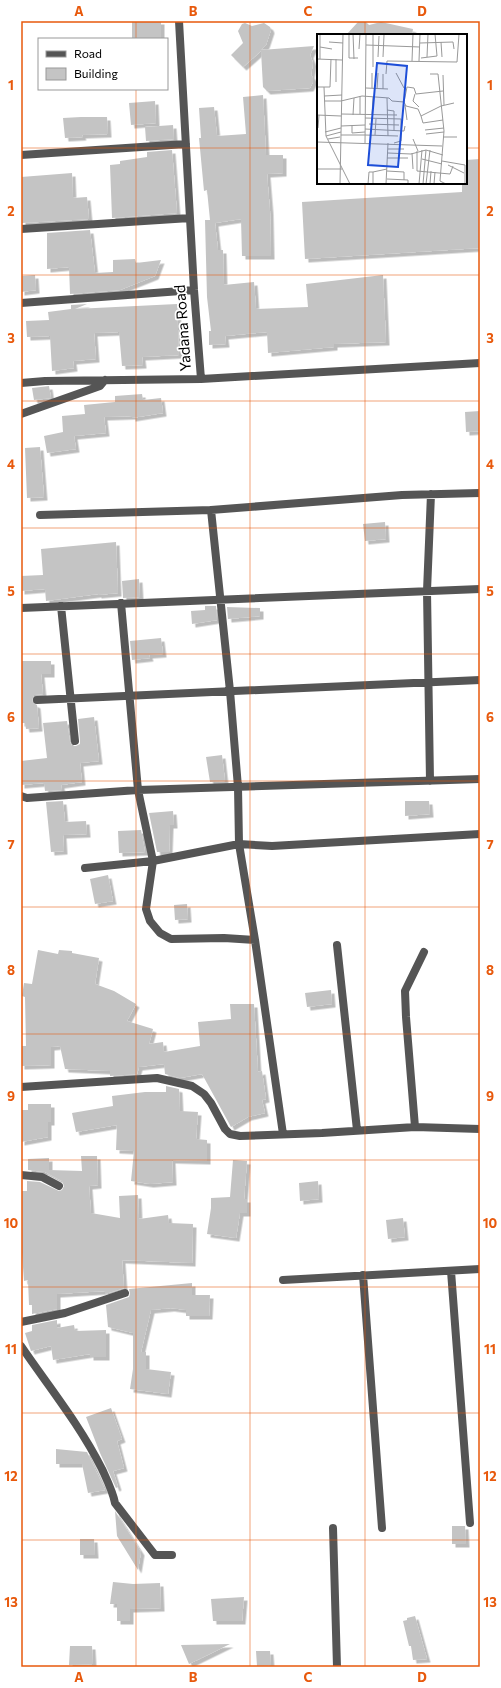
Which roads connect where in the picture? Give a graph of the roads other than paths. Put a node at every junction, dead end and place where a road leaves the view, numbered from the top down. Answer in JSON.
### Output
{"nodes":[{"id":1,"x":179,"y":21,"type":"edge"},
{"id":2,"x":186,"y":144,"type":"junction"},
{"id":3,"x":21,"y":155,"type":"edge"},
{"id":4,"x":190,"y":218,"type":"junction"},
{"id":5,"x":21,"y":229,"type":"edge"},
{"id":6,"x":194,"y":290,"type":"junction"},
{"id":7,"x":21,"y":303,"type":"edge"},
{"id":8,"x":480,"y":363,"type":"edge"},
{"id":9,"x":201,"y":379,"type":"junction"},
{"id":10,"x":105,"y":380,"type":"junction"},
{"id":11,"x":21,"y":383,"type":"edge"},
{"id":12,"x":21,"y":414,"type":"edge"},
{"id":13,"x":480,"y":493,"type":"edge"},
{"id":14,"x":431,"y":494,"type":"junction"},
{"id":15,"x":211,"y":510,"type":"junction"},
{"id":16,"x":40,"y":515,"type":"dead end"},
{"id":17,"x":480,"y":589,"type":"edge"},
{"id":18,"x":427,"y":591,"type":"junction"},
{"id":19,"x":220,"y":598,"type":"junction"},
{"id":20,"x":121,"y":603,"type":"junction"},
{"id":21,"x":61,"y":606,"type":"junction"},
{"id":22,"x":21,"y":608,"type":"edge"},
{"id":23,"x":480,"y":680,"type":"edge"},
{"id":24,"x":428,"y":682,"type":"junction"},
{"id":25,"x":230,"y":691,"type":"junction"},
{"id":26,"x":130,"y":696,"type":"junction"},
{"id":27,"x":70,"y":698,"type":"junction"},
{"id":28,"x":36,"y":700,"type":"dead end"},
{"id":29,"x":75,"y":742,"type":"dead end"},
{"id":30,"x":480,"y":779,"type":"edge"},
{"id":31,"x":430,"y":781,"type":"junction"},
{"id":32,"x":238,"y":787,"type":"junction"},
{"id":33,"x":138,"y":790,"type":"junction"},
{"id":34,"x":21,"y":796,"type":"edge"},
{"id":35,"x":480,"y":834,"type":"edge"},
{"id":36,"x":239,"y":844,"type":"junction"},
{"id":37,"x":153,"y":861,"type":"junction"},
{"id":38,"x":84,"y":868,"type":"dead end"},
{"id":39,"x":255,"y":940,"type":"junction"},
{"id":40,"x":337,"y":945,"type":"dead end"},
{"id":41,"x":424,"y":952,"type":"dead end"},
{"id":42,"x":21,"y":1087,"type":"edge"},
{"id":43,"x":415,"y":1127,"type":"junction"},
{"id":44,"x":480,"y":1129,"type":"edge"},
{"id":45,"x":357,"y":1130,"type":"junction"},
{"id":46,"x":283,"y":1134,"type":"junction"},
{"id":47,"x":21,"y":1175,"type":"edge"},
{"id":48,"x":59,"y":1186,"type":"dead end"},
{"id":49,"x":480,"y":1269,"type":"edge"},
{"id":50,"x":451,"y":1271,"type":"junction"},
{"id":51,"x":363,"y":1275,"type":"junction"},
{"id":52,"x":284,"y":1280,"type":"dead end"},
{"id":53,"x":125,"y":1293,"type":"dead end"},
{"id":54,"x":21,"y":1322,"type":"edge"},
{"id":55,"x":21,"y":1346,"type":"edge"},
{"id":56,"x":470,"y":1523,"type":"dead end"},
{"id":57,"x":333,"y":1528,"type":"dead end"},
{"id":58,"x":382,"y":1528,"type":"dead end"},
{"id":59,"x":172,"y":1555,"type":"dead end"},
{"id":60,"x":337,"y":1667,"type":"edge"}],
"edges":[{"from":1,"to":2,"type":"street","name":"Yadana Road"},
{"from":2,"to":3,"type":"street"},
{"from":2,"to":4,"type":"street","name":"Yadana Road"},
{"from":4,"to":5,"type":"street"},
{"from":4,"to":6,"type":"street","name":"Yadana Road"},
{"from":6,"to":7,"type":"street"},
{"from":6,"to":9,"type":"street","name":"Yadana Road"},
{"from":8,"to":9,"type":"street","name":"Yadana Road"},
{"from":9,"to":10,"type":"street"},
{"from":10,"to":11,"type":"street"},
{"from":10,"to":12,"type":"street"},
{"from":13,"to":14,"type":"street"},
{"from":14,"to":15,"type":"street"},
{"from":14,"to":18,"type":"street"},
{"from":15,"to":16,"type":"street"},
{"from":15,"to":19,"type":"street"},
{"from":17,"to":18,"type":"street"},
{"from":18,"to":19,"type":"street"},
{"from":18,"to":24,"type":"street"},
{"from":19,"to":20,"type":"street"},
{"from":19,"to":25,"type":"street"},
{"from":20,"to":21,"type":"street"},
{"from":20,"to":26,"type":"street"},
{"from":21,"to":22,"type":"street"},
{"from":21,"to":27,"type":"street"},
{"from":23,"to":24,"type":"street"},
{"from":24,"to":25,"type":"street"},
{"from":24,"to":31,"type":"street"},
{"from":25,"to":26,"type":"street"},
{"from":25,"to":32,"type":"street"},
{"from":26,"to":27,"type":"street"},
{"from":26,"to":33,"type":"street"},
{"from":27,"to":28,"type":"street"},
{"from":27,"to":29,"type":"street"},
{"from":30,"to":31,"type":"street"},
{"from":31,"to":32,"type":"street"},
{"from":32,"to":33,"type":"street"},
{"from":32,"to":36,"type":"street"},
{"from":33,"to":34,"type":"street"},
{"from":33,"to":37,"type":"street"},
{"from":35,"to":36,"type":"street"},
{"from":36,"to":37,"type":"street"},
{"from":36,"to":39,"type":"street"},
{"from":37,"to":38,"type":"street"},
{"from":37,"to":39,"type":"street"},
{"from":39,"to":46,"type":"street"},
{"from":40,"to":45,"type":"street"},
{"from":41,"to":43,"type":"street"},
{"from":42,"to":46,"type":"street"},
{"from":43,"to":44,"type":"street"},
{"from":43,"to":45,"type":"street"},
{"from":45,"to":46,"type":"street"},
{"from":47,"to":48,"type":"street"},
{"from":49,"to":50,"type":"street"},
{"from":50,"to":51,"type":"street"},
{"from":50,"to":56,"type":"street"},
{"from":51,"to":52,"type":"street"},
{"from":51,"to":58,"type":"street"},
{"from":53,"to":54,"type":"street"},
{"from":55,"to":59,"type":"street"},
{"from":57,"to":60,"type":"street"}]}
